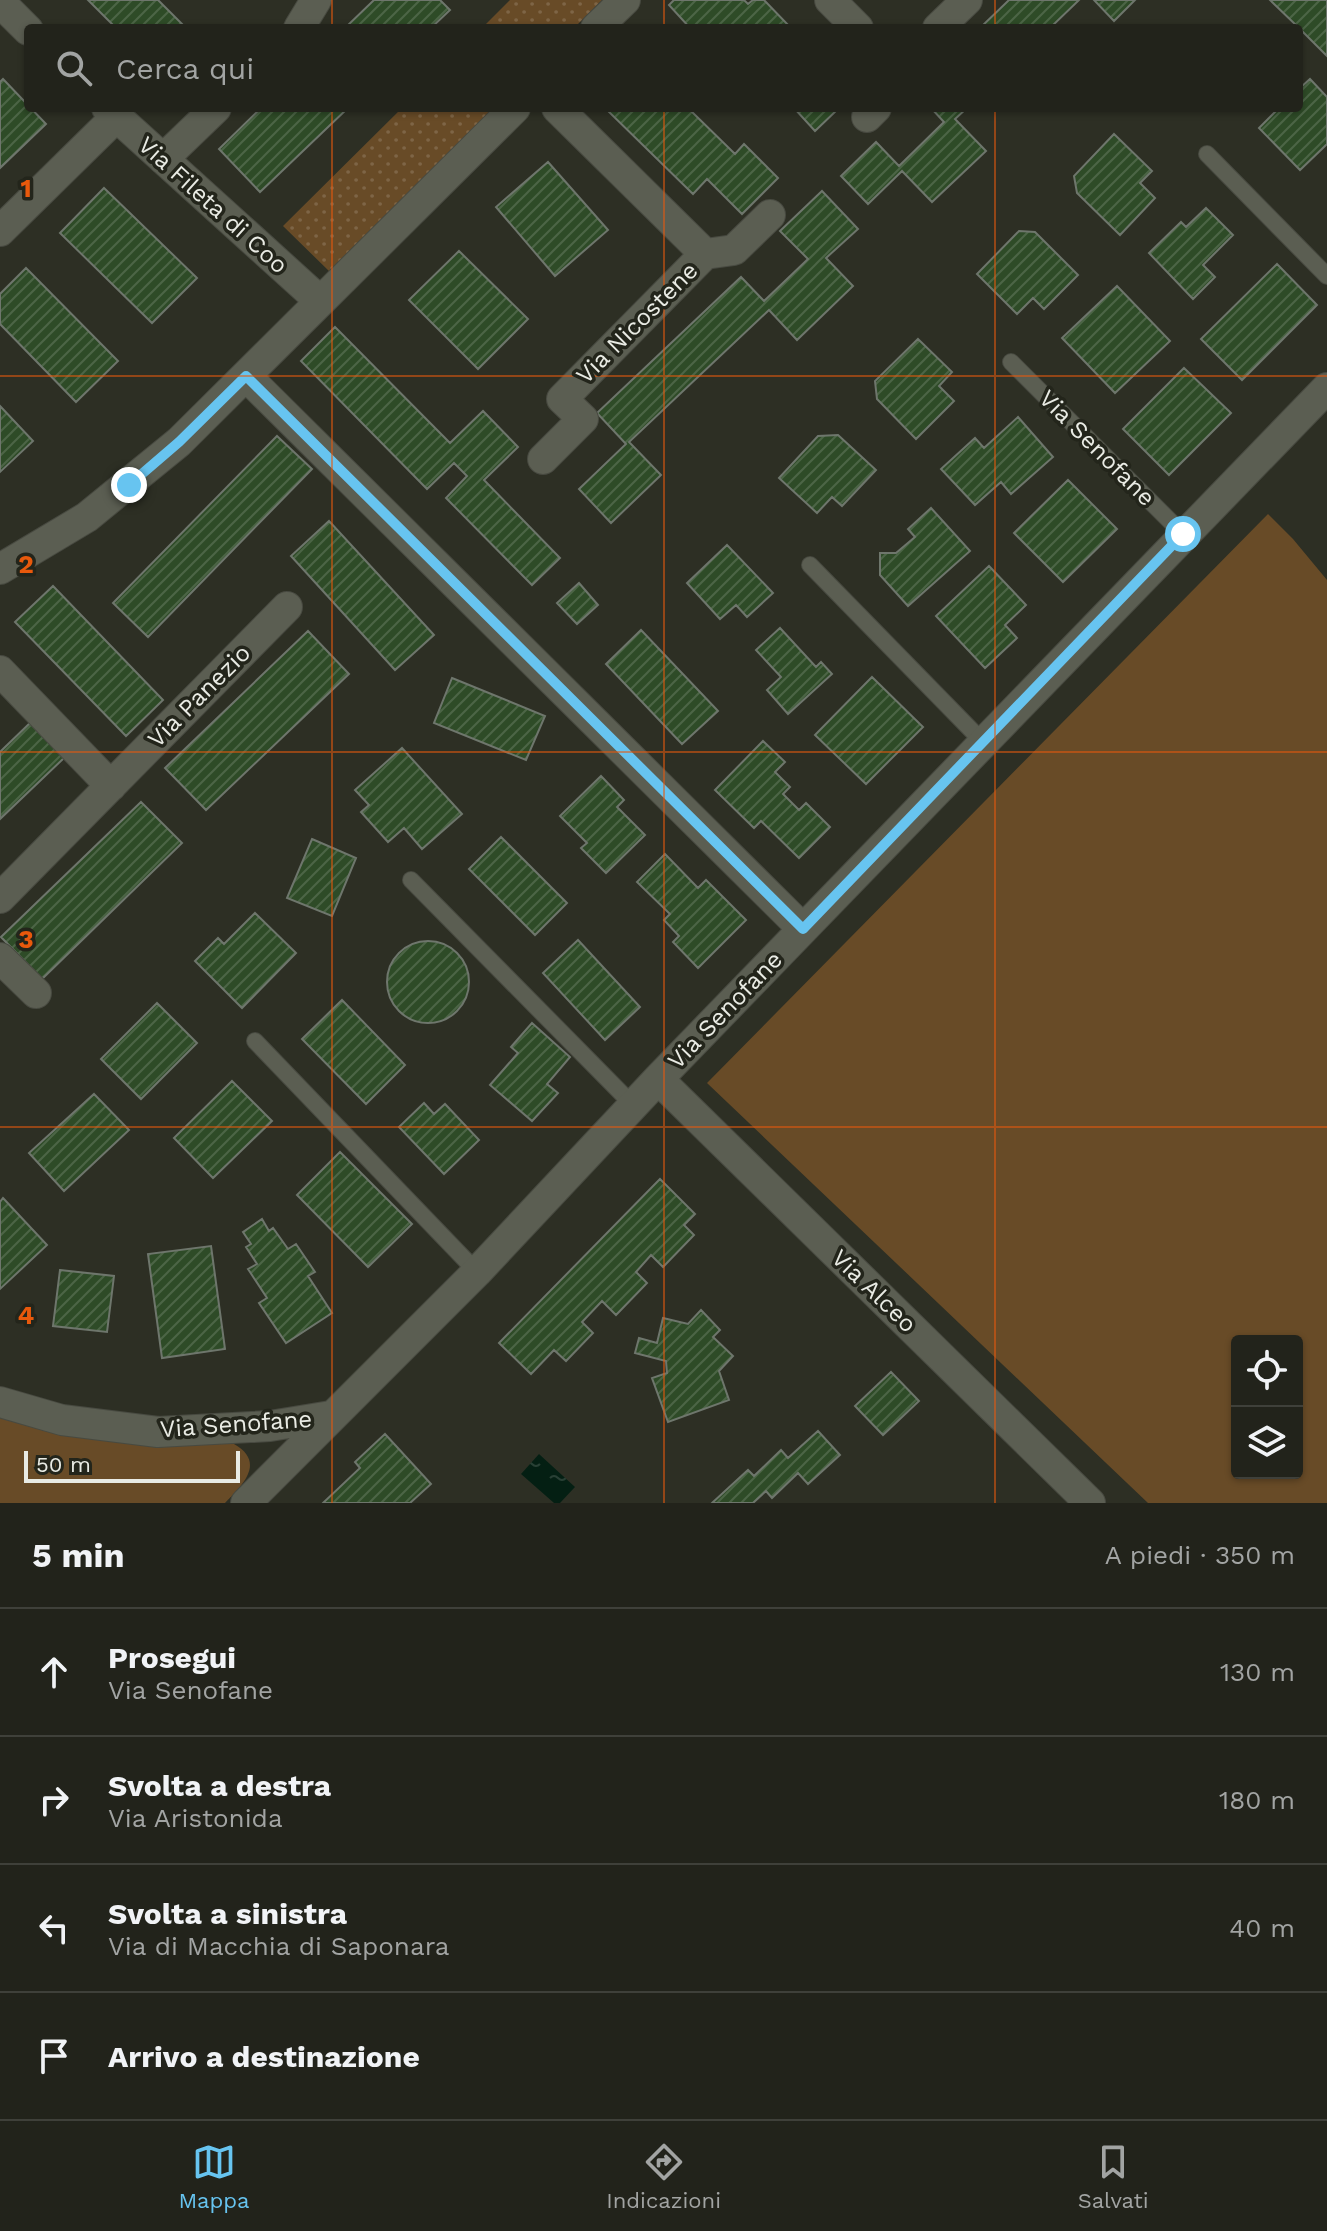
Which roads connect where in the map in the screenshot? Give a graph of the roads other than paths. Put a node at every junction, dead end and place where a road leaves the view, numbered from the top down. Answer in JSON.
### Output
{"nodes":[{"id":1,"x":316,"y":0,"type":"edge"},
{"id":2,"x":625,"y":0,"type":"edge"},
{"id":3,"x":830,"y":0,"type":"edge"},
{"id":4,"x":967,"y":0,"type":"edge"},
{"id":5,"x":0,"y":2,"type":"edge"},
{"id":6,"x":301,"y":24,"type":"edge"},
{"id":7,"x":600,"y":24,"type":"edge"},
{"id":8,"x":854,"y":24,"type":"edge"},
{"id":9,"x":942,"y":24,"type":"edge"},
{"id":10,"x":24,"y":26,"type":"edge"},
{"id":11,"x":212,"y":112,"type":"edge"},
{"id":12,"x":511,"y":112,"type":"edge"},
{"id":13,"x":561,"y":112,"type":"edge"},
{"id":14,"x":112,"y":113,"type":"edge"},
{"id":15,"x":1207,"y":154,"type":"dead end"},
{"id":16,"x":163,"y":159,"type":"junction"},
{"id":17,"x":770,"y":215,"type":"dead end"},
{"id":18,"x":0,"y":231,"type":"edge"},
{"id":19,"x":705,"y":254,"type":"junction"},
{"id":20,"x":1327,"y":276,"type":"edge"},
{"id":21,"x":320,"y":301,"type":"junction"},
{"id":22,"x":1011,"y":362,"type":"dead end"},
{"id":23,"x":246,"y":376,"type":"junction"},
{"id":24,"x":1327,"y":388,"type":"edge"},
{"id":25,"x":543,"y":459,"type":"dead end"},
{"id":26,"x":1183,"y":534,"type":"junction"},
{"id":27,"x":810,"y":565,"type":"dead end"},
{"id":28,"x":0,"y":569,"type":"edge"},
{"id":29,"x":287,"y":607,"type":"dead end"},
{"id":30,"x":0,"y":671,"type":"edge"},
{"id":31,"x":983,"y":742,"type":"junction"},
{"id":32,"x":111,"y":786,"type":"junction"},
{"id":33,"x":411,"y":880,"type":"dead end"},
{"id":34,"x":0,"y":898,"type":"edge"},
{"id":35,"x":803,"y":929,"type":"junction"},
{"id":36,"x":0,"y":958,"type":"edge"},
{"id":37,"x":36,"y":993,"type":"dead end"},
{"id":38,"x":255,"y":1041,"type":"dead end"},
{"id":39,"x":658,"y":1079,"type":"junction"},
{"id":40,"x":634,"y":1106,"type":"junction"},
{"id":41,"x":477,"y":1272,"type":"junction"},
{"id":42,"x":0,"y":1402,"type":"edge"},
{"id":43,"x":331,"y":1416,"type":"junction"},
{"id":44,"x":246,"y":1503,"type":"edge"},
{"id":45,"x":1090,"y":1503,"type":"edge"}],
"edges":[{"from":1,"to":6,"type":"street"},
{"from":2,"to":7,"type":"street"},
{"from":3,"to":8,"type":"street"},
{"from":4,"to":9,"type":"street"},
{"from":5,"to":10,"type":"street"},
{"from":11,"to":16,"type":"street"},
{"from":12,"to":21,"type":"street"},
{"from":13,"to":19,"type":"street","name":"Via Nicostene"},
{"from":14,"to":16,"type":"street","name":"Via Fileta di Coo"},
{"from":14,"to":18,"type":"street"},
{"from":15,"to":20,"type":"lane"},
{"from":16,"to":21,"type":"street","name":"Via Fileta di Coo"},
{"from":17,"to":19,"type":"street","name":"Via Nicostene"},
{"from":19,"to":25,"type":"street","name":"Via Nicostene"},
{"from":21,"to":23,"type":"street"},
{"from":22,"to":26,"type":"lane","name":"Via Senofane"},
{"from":23,"to":28,"type":"street"},
{"from":23,"to":35,"type":"street"},
{"from":24,"to":26,"type":"street","name":"Via Senofane"},
{"from":26,"to":31,"type":"street","name":"Via Senofane"},
{"from":27,"to":31,"type":"lane"},
{"from":29,"to":32,"type":"street","name":"Via Panezio"},
{"from":30,"to":32,"type":"street"},
{"from":31,"to":35,"type":"street","name":"Via Senofane"},
{"from":32,"to":34,"type":"street","name":"Via Panezio"},
{"from":33,"to":40,"type":"lane"},
{"from":35,"to":39,"type":"street","name":"Via Senofane"},
{"from":36,"to":37,"type":"street"},
{"from":38,"to":41,"type":"lane"},
{"from":39,"to":40,"type":"street","name":"Via Senofane"},
{"from":39,"to":45,"type":"street","name":"Via Alceo"},
{"from":40,"to":41,"type":"street","name":"Via Senofane"},
{"from":41,"to":43,"type":"street","name":"Via Senofane"},
{"from":42,"to":43,"type":"street","name":"Via Senofane"},
{"from":43,"to":44,"type":"street","name":"Via Senofane"}]}
